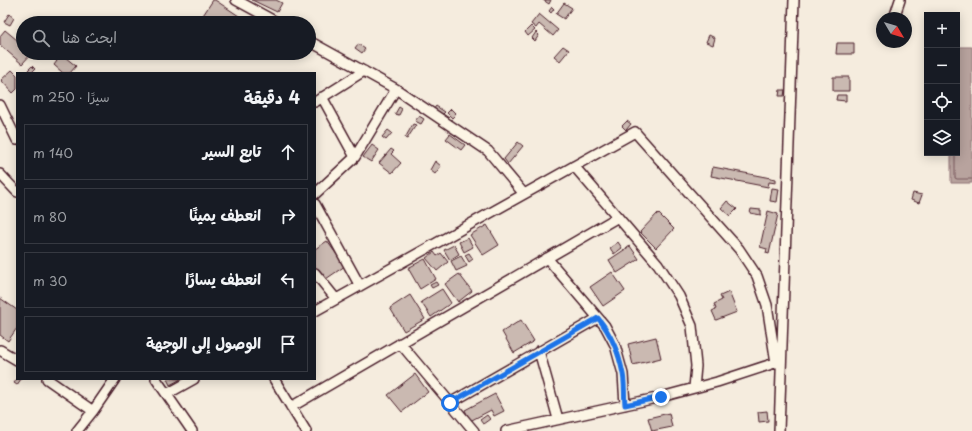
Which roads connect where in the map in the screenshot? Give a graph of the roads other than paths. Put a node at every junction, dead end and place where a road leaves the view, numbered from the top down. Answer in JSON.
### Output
{"nodes":[{"id":1,"x":236,"y":0,"type":"edge"},
{"id":2,"x":794,"y":0,"type":"edge"},
{"id":3,"x":900,"y":0,"type":"edge"},
{"id":4,"x":896,"y":12,"type":"edge"},
{"id":5,"x":265,"y":16,"type":"edge"},
{"id":6,"x":316,"y":45,"type":"edge"},
{"id":7,"x":364,"y":71,"type":"junction"},
{"id":8,"x":396,"y":89,"type":"junction"},
{"id":9,"x":319,"y":100,"type":"edge"},
{"id":10,"x":0,"y":105,"type":"edge"},
{"id":11,"x":16,"y":138,"type":"edge"},
{"id":12,"x":355,"y":157,"type":"junction"},
{"id":13,"x":574,"y":166,"type":"junction"},
{"id":14,"x":0,"y":174,"type":"edge"},
{"id":15,"x":16,"y":191,"type":"edge"},
{"id":16,"x":316,"y":193,"type":"edge"},
{"id":17,"x":524,"y":194,"type":"junction"},
{"id":18,"x":316,"y":206,"type":"edge"},
{"id":19,"x":618,"y":217,"type":"junction"},
{"id":20,"x":547,"y":258,"type":"junction"},
{"id":21,"x":316,"y":274,"type":"edge"},
{"id":22,"x":360,"y":286,"type":"junction"},
{"id":23,"x":336,"y":299,"type":"junction"},
{"id":24,"x":316,"y":310,"type":"edge"},
{"id":25,"x":598,"y":318,"type":"junction"},
{"id":26,"x":400,"y":343,"type":"junction"},
{"id":27,"x":0,"y":350,"type":"edge"},
{"id":28,"x":539,"y":351,"type":"junction"},
{"id":29,"x":16,"y":359,"type":"edge"},
{"id":30,"x":778,"y":362,"type":"junction"},
{"id":31,"x":48,"y":380,"type":"edge"},
{"id":32,"x":114,"y":380,"type":"edge"},
{"id":33,"x":157,"y":380,"type":"edge"},
{"id":34,"x":192,"y":380,"type":"edge"},
{"id":35,"x":275,"y":380,"type":"edge"},
{"id":36,"x":694,"y":388,"type":"junction"},
{"id":37,"x":167,"y":394,"type":"junction"},
{"id":38,"x":450,"y":403,"type":"junction"},
{"id":39,"x":625,"y":405,"type":"junction"},
{"id":40,"x":291,"y":407,"type":"junction"},
{"id":41,"x":93,"y":411,"type":"junction"},
{"id":42,"x":558,"y":419,"type":"junction"},
{"id":43,"x":78,"y":431,"type":"edge"},
{"id":44,"x":192,"y":431,"type":"edge"},
{"id":45,"x":306,"y":431,"type":"edge"},
{"id":46,"x":474,"y":431,"type":"edge"},
{"id":47,"x":506,"y":431,"type":"edge"},
{"id":48,"x":779,"y":431,"type":"edge"}],
"edges":[{"from":1,"to":5,"type":"street"},
{"from":2,"to":30,"type":"street"},
{"from":3,"to":4,"type":"street"},
{"from":6,"to":7,"type":"street"},
{"from":7,"to":8,"type":"street"},
{"from":7,"to":9,"type":"street"},
{"from":8,"to":12,"type":"street"},
{"from":8,"to":17,"type":"street"},
{"from":9,"to":12,"type":"street"},
{"from":10,"to":11,"type":"street"},
{"from":12,"to":16,"type":"street"},
{"from":13,"to":17,"type":"street"},
{"from":13,"to":19,"type":"street"},
{"from":13,"to":30,"type":"street"},
{"from":14,"to":15,"type":"street"},
{"from":17,"to":22,"type":"street"},
{"from":18,"to":22,"type":"street"},
{"from":19,"to":20,"type":"street"},
{"from":19,"to":36,"type":"street"},
{"from":20,"to":25,"type":"street"},
{"from":20,"to":26,"type":"street"},
{"from":21,"to":23,"type":"street"},
{"from":22,"to":23,"type":"street"},
{"from":23,"to":24,"type":"street"},
{"from":25,"to":28,"type":"street"},
{"from":25,"to":39,"type":"street"},
{"from":26,"to":38,"type":"street"},
{"from":26,"to":40,"type":"street"},
{"from":27,"to":29,"type":"street"},
{"from":28,"to":38,"type":"street"},
{"from":28,"to":42,"type":"street"},
{"from":30,"to":36,"type":"street"},
{"from":30,"to":48,"type":"street"},
{"from":31,"to":41,"type":"street"},
{"from":32,"to":41,"type":"street"},
{"from":33,"to":37,"type":"street"},
{"from":34,"to":37,"type":"street"},
{"from":35,"to":40,"type":"street"},
{"from":36,"to":39,"type":"street"},
{"from":37,"to":44,"type":"street"},
{"from":38,"to":46,"type":"street"},
{"from":39,"to":42,"type":"street"},
{"from":40,"to":45,"type":"street"},
{"from":41,"to":43,"type":"street"},
{"from":42,"to":47,"type":"street"}]}
